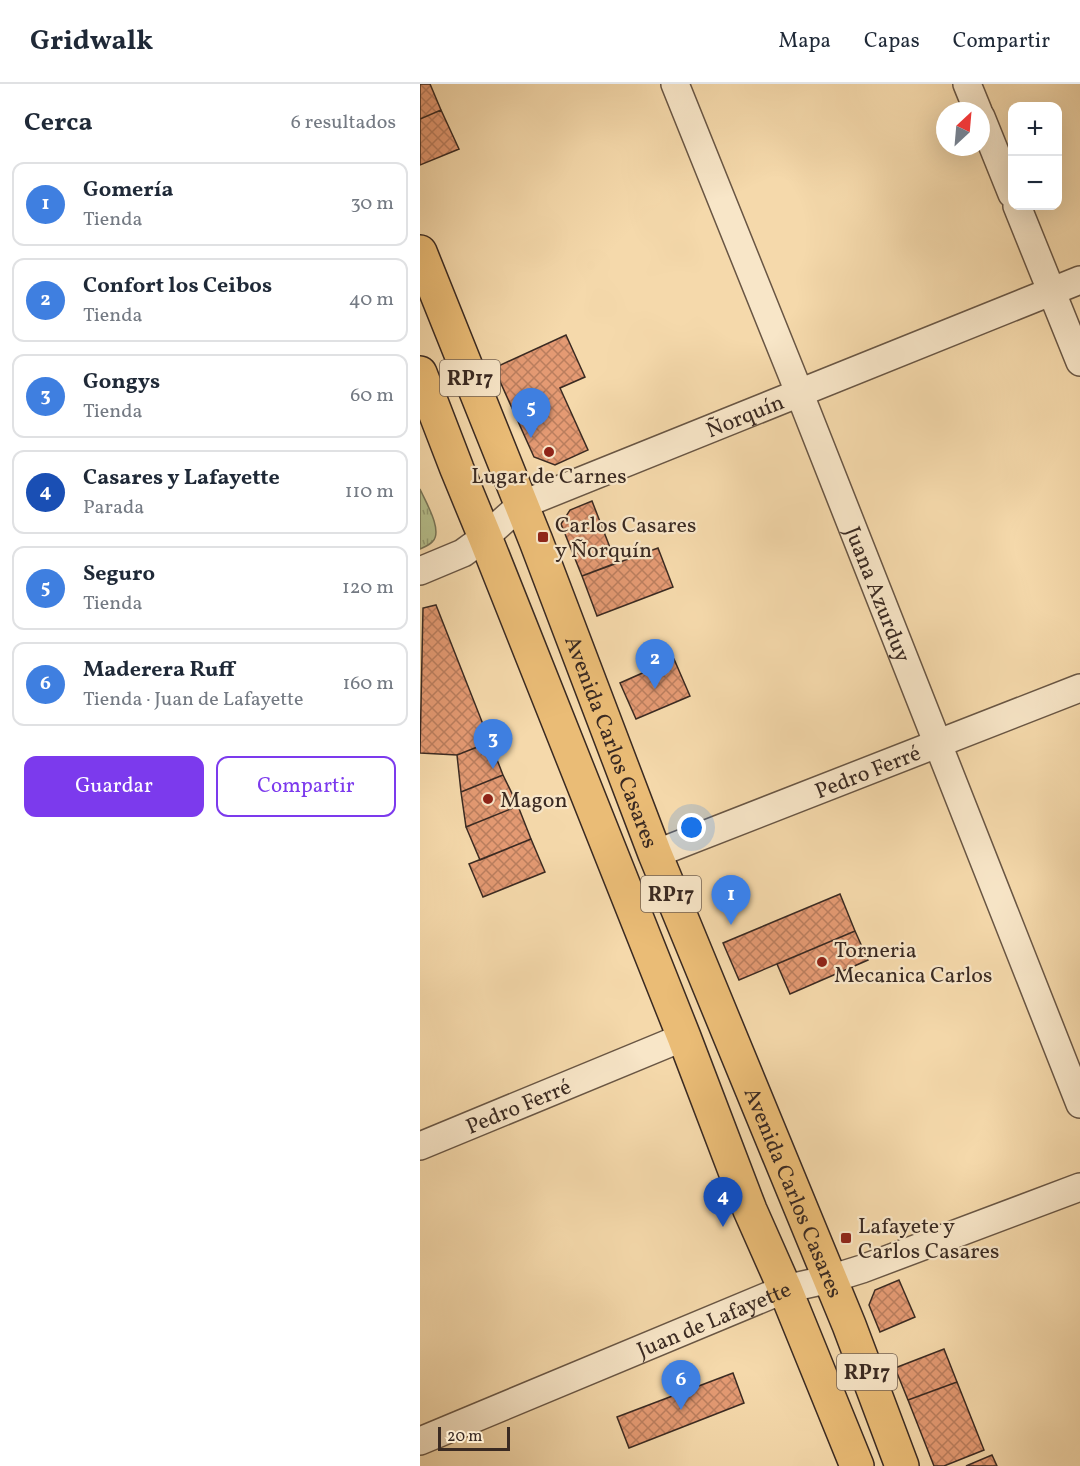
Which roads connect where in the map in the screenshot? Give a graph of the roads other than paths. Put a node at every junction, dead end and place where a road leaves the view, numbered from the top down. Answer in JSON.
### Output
{"nodes":[{"id":1,"x":675,"y":84,"type":"edge"},
{"id":2,"x":968,"y":84,"type":"edge"},
{"id":3,"x":975,"y":102,"type":"edge"},
{"id":4,"x":990,"y":139,"type":"edge"},
{"id":5,"x":1008,"y":184,"type":"edge"},
{"id":6,"x":1019,"y":210,"type":"edge"},
{"id":7,"x":420,"y":252,"type":"edge"},
{"id":8,"x":1080,"y":279,"type":"edge"},
{"id":9,"x":1052,"y":290,"type":"junction"},
{"id":10,"x":1080,"y":362,"type":"edge"},
{"id":11,"x":420,"y":373,"type":"edge"},
{"id":12,"x":799,"y":392,"type":"junction"},
{"id":13,"x":427,"y":416,"type":"edge"},
{"id":14,"x":521,"y":505,"type":"junction"},
{"id":15,"x":485,"y":537,"type":"junction"},
{"id":16,"x":420,"y":571,"type":"edge"},
{"id":17,"x":1080,"y":688,"type":"edge"},
{"id":18,"x":938,"y":745,"type":"junction"},
{"id":19,"x":655,"y":854,"type":"junction"},
{"id":20,"x":684,"y":1037,"type":"junction"},
{"id":21,"x":1080,"y":1104,"type":"edge"},
{"id":22,"x":420,"y":1146,"type":"edge"},
{"id":23,"x":1080,"y":1187,"type":"edge"},
{"id":24,"x":830,"y":1280,"type":"junction"},
{"id":25,"x":785,"y":1289,"type":"junction"},
{"id":26,"x":420,"y":1441,"type":"edge"},
{"id":27,"x":857,"y":1466,"type":"edge"},
{"id":28,"x":902,"y":1466,"type":"edge"}],
"edges":[{"from":1,"to":12,"type":"street","name":"Juana Azurduy"},
{"from":2,"to":3,"type":"street"},
{"from":4,"to":5,"type":"street"},
{"from":6,"to":9,"type":"street"},
{"from":7,"to":14,"type":"main road","name":"Avenida Carlos Casares","number":"RP17"},
{"from":8,"to":9,"type":"street","name":"Ñorquín"},
{"from":9,"to":10,"type":"street"},
{"from":9,"to":12,"type":"street","name":"Ñorquín"},
{"from":11,"to":13,"type":"main road","name":"Avenida Carlos Casares","number":"RP17"},
{"from":12,"to":14,"type":"street","name":"Ñorquín"},
{"from":12,"to":18,"type":"street","name":"Juana Azurduy"},
{"from":13,"to":15,"type":"main road","name":"Avenida Carlos Casares","number":"RP17"},
{"from":14,"to":15,"type":"street","name":"Ñorquín"},
{"from":14,"to":19,"type":"main road","name":"Avenida Carlos Casares","number":"RP17"},
{"from":15,"to":16,"type":"street","name":"Ñorquín"},
{"from":15,"to":20,"type":"main road","name":"Avenida Carlos Casares","number":"RP17"},
{"from":17,"to":18,"type":"street","name":"Pedro Ferré"},
{"from":18,"to":19,"type":"street","name":"Pedro Ferré"},
{"from":18,"to":21,"type":"street","name":"Juana Azurduy"},
{"from":19,"to":24,"type":"main road","name":"Avenida Carlos Casares","number":"RP17"},
{"from":20,"to":22,"type":"street","name":"Pedro Ferré"},
{"from":20,"to":25,"type":"main road","name":"Avenida Carlos Casares","number":"RP17"},
{"from":23,"to":24,"type":"street","name":"Juan de Lafayette"},
{"from":24,"to":25,"type":"street","name":"Juan de Lafayette"},
{"from":24,"to":28,"type":"main road","name":"Avenida Carlos Casares","number":"RP17"},
{"from":25,"to":26,"type":"street","name":"Juan de Lafayette"},
{"from":25,"to":27,"type":"main road","name":"Avenida Carlos Casares","number":"RP17"}]}
